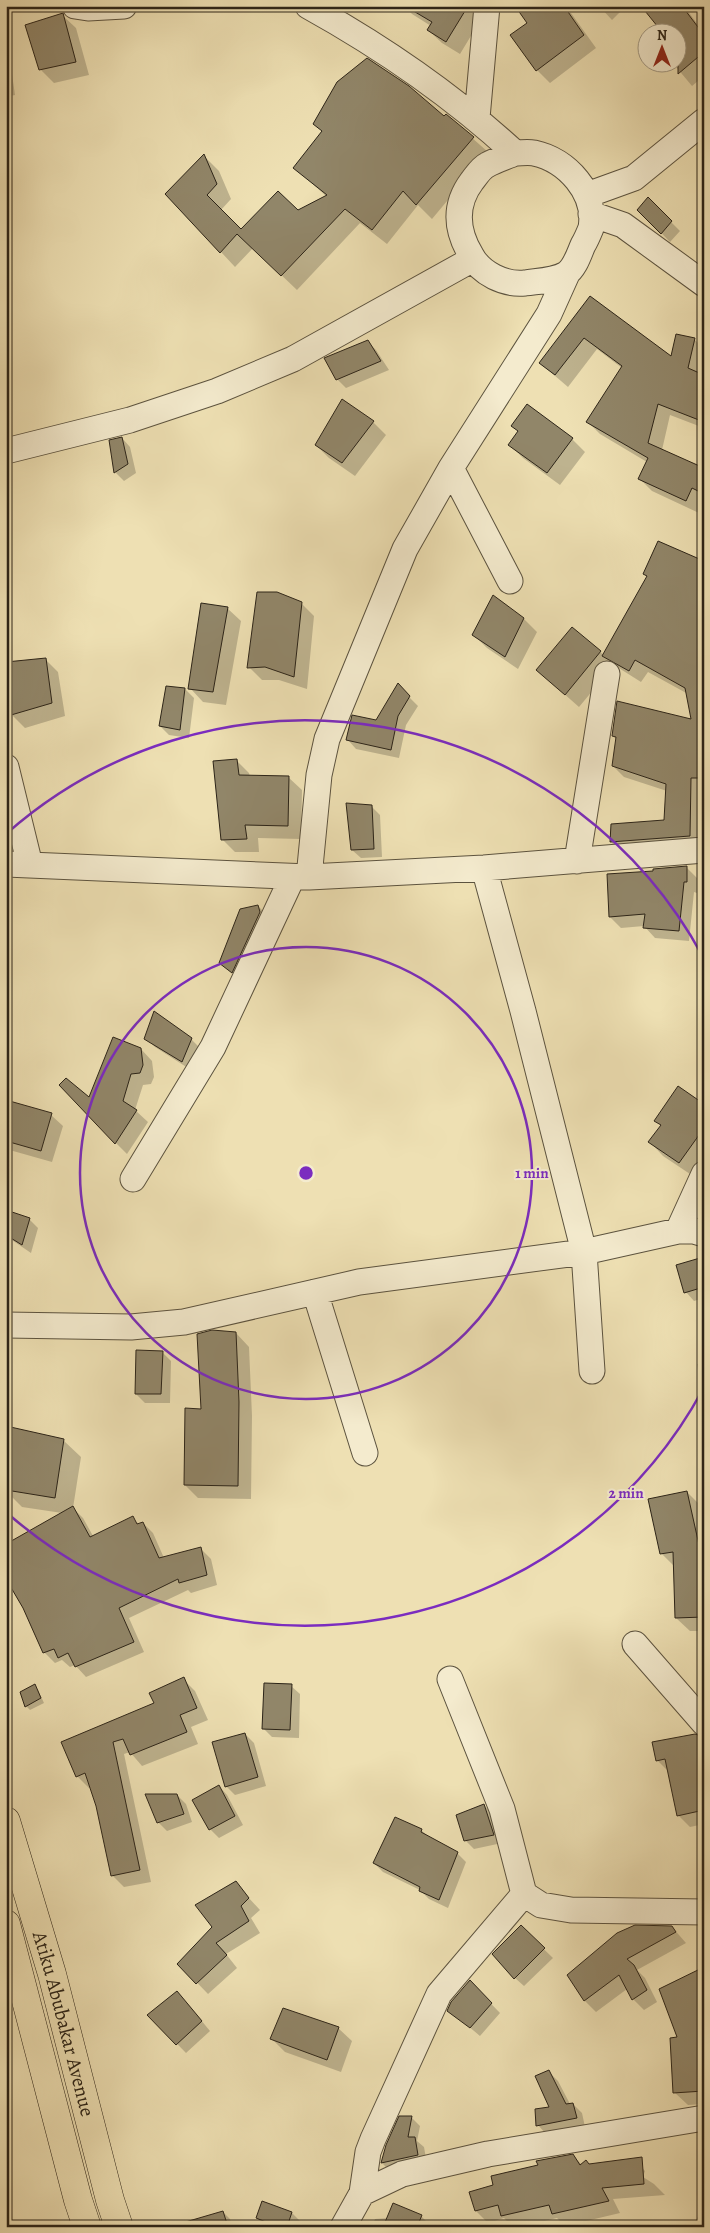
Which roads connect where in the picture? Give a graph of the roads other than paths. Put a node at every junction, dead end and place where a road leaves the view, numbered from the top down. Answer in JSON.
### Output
{"nodes":[{"id":1,"x":75,"y":6,"type":"edge"},
{"id":2,"x":124,"y":6,"type":"edge"},
{"id":3,"x":488,"y":6,"type":"edge"},
{"id":4,"x":318,"y":9,"type":"edge"},
{"id":5,"x":477,"y":118,"type":"junction"},
{"id":6,"x":704,"y":121,"type":"edge"},
{"id":7,"x":515,"y":153,"type":"junction"},
{"id":8,"x":589,"y":204,"type":"junction"},
{"id":9,"x":473,"y":259,"type":"junction"},
{"id":10,"x":567,"y":274,"type":"junction"},
{"id":11,"x":704,"y":284,"type":"edge"},
{"id":12,"x":6,"y":451,"type":"edge"},
{"id":13,"x":452,"y":468,"type":"junction"},
{"id":14,"x":510,"y":581,"type":"dead end"},
{"id":15,"x":608,"y":674,"type":"dead end"},
{"id":16,"x":6,"y":767,"type":"edge"},
{"id":17,"x":704,"y":850,"type":"edge"},
{"id":18,"x":577,"y":861,"type":"junction"},
{"id":19,"x":18,"y":865,"type":"edge"},
{"id":20,"x":484,"y":868,"type":"junction"},
{"id":21,"x":301,"y":878,"type":"junction"},
{"id":22,"x":704,"y":1174,"type":"edge"},
{"id":23,"x":133,"y":1179,"type":"dead end"},
{"id":24,"x":678,"y":1232,"type":"junction"},
{"id":25,"x":704,"y":1234,"type":"edge"},
{"id":26,"x":584,"y":1252,"type":"junction"},
{"id":27,"x":315,"y":1292,"type":"junction"},
{"id":28,"x":6,"y":1325,"type":"edge"},
{"id":29,"x":592,"y":1371,"type":"dead end"},
{"id":30,"x":365,"y":1453,"type":"dead end"},
{"id":31,"x":635,"y":1644,"type":"dead end"},
{"id":32,"x":450,"y":1679,"type":"dead end"},
{"id":33,"x":704,"y":1723,"type":"edge"},
{"id":34,"x":6,"y":1821,"type":"edge"},
{"id":35,"x":524,"y":1894,"type":"junction"},
{"id":36,"x":704,"y":1912,"type":"edge"},
{"id":37,"x":6,"y":1924,"type":"edge"},
{"id":38,"x":704,"y":2118,"type":"edge"},
{"id":39,"x":362,"y":2193,"type":"junction"},
{"id":40,"x":87,"y":2227,"type":"edge"},
{"id":41,"x":119,"y":2227,"type":"edge"},
{"id":42,"x":343,"y":2227,"type":"edge"}],
"edges":[{"from":1,"to":2,"type":"street"},
{"from":3,"to":5,"type":"street"},
{"from":4,"to":5,"type":"street"},
{"from":5,"to":7,"type":"street"},
{"from":6,"to":8,"type":"street"},
{"from":7,"to":8,"type":"street"},
{"from":7,"to":9,"type":"street"},
{"from":8,"to":10,"type":"street"},
{"from":8,"to":11,"type":"street"},
{"from":9,"to":10,"type":"street"},
{"from":9,"to":12,"type":"street"},
{"from":10,"to":13,"type":"street"},
{"from":13,"to":14,"type":"street"},
{"from":13,"to":21,"type":"street"},
{"from":15,"to":18,"type":"street"},
{"from":16,"to":19,"type":"street"},
{"from":17,"to":18,"type":"street"},
{"from":18,"to":20,"type":"street"},
{"from":19,"to":21,"type":"street"},
{"from":20,"to":21,"type":"street"},
{"from":20,"to":26,"type":"street"},
{"from":21,"to":23,"type":"street"},
{"from":22,"to":24,"type":"street"},
{"from":24,"to":25,"type":"street"},
{"from":24,"to":26,"type":"street"},
{"from":26,"to":27,"type":"street"},
{"from":26,"to":29,"type":"street"},
{"from":27,"to":28,"type":"street"},
{"from":27,"to":30,"type":"street"},
{"from":31,"to":33,"type":"street"},
{"from":32,"to":35,"type":"street"},
{"from":34,"to":41,"type":"main road","name":"Atiku Abubakar Avenue"},
{"from":35,"to":36,"type":"street"},
{"from":35,"to":39,"type":"street"},
{"from":37,"to":40,"type":"main road","name":"Atiku Abubakar Avenue"},
{"from":38,"to":39,"type":"street"},
{"from":39,"to":42,"type":"street"}]}
